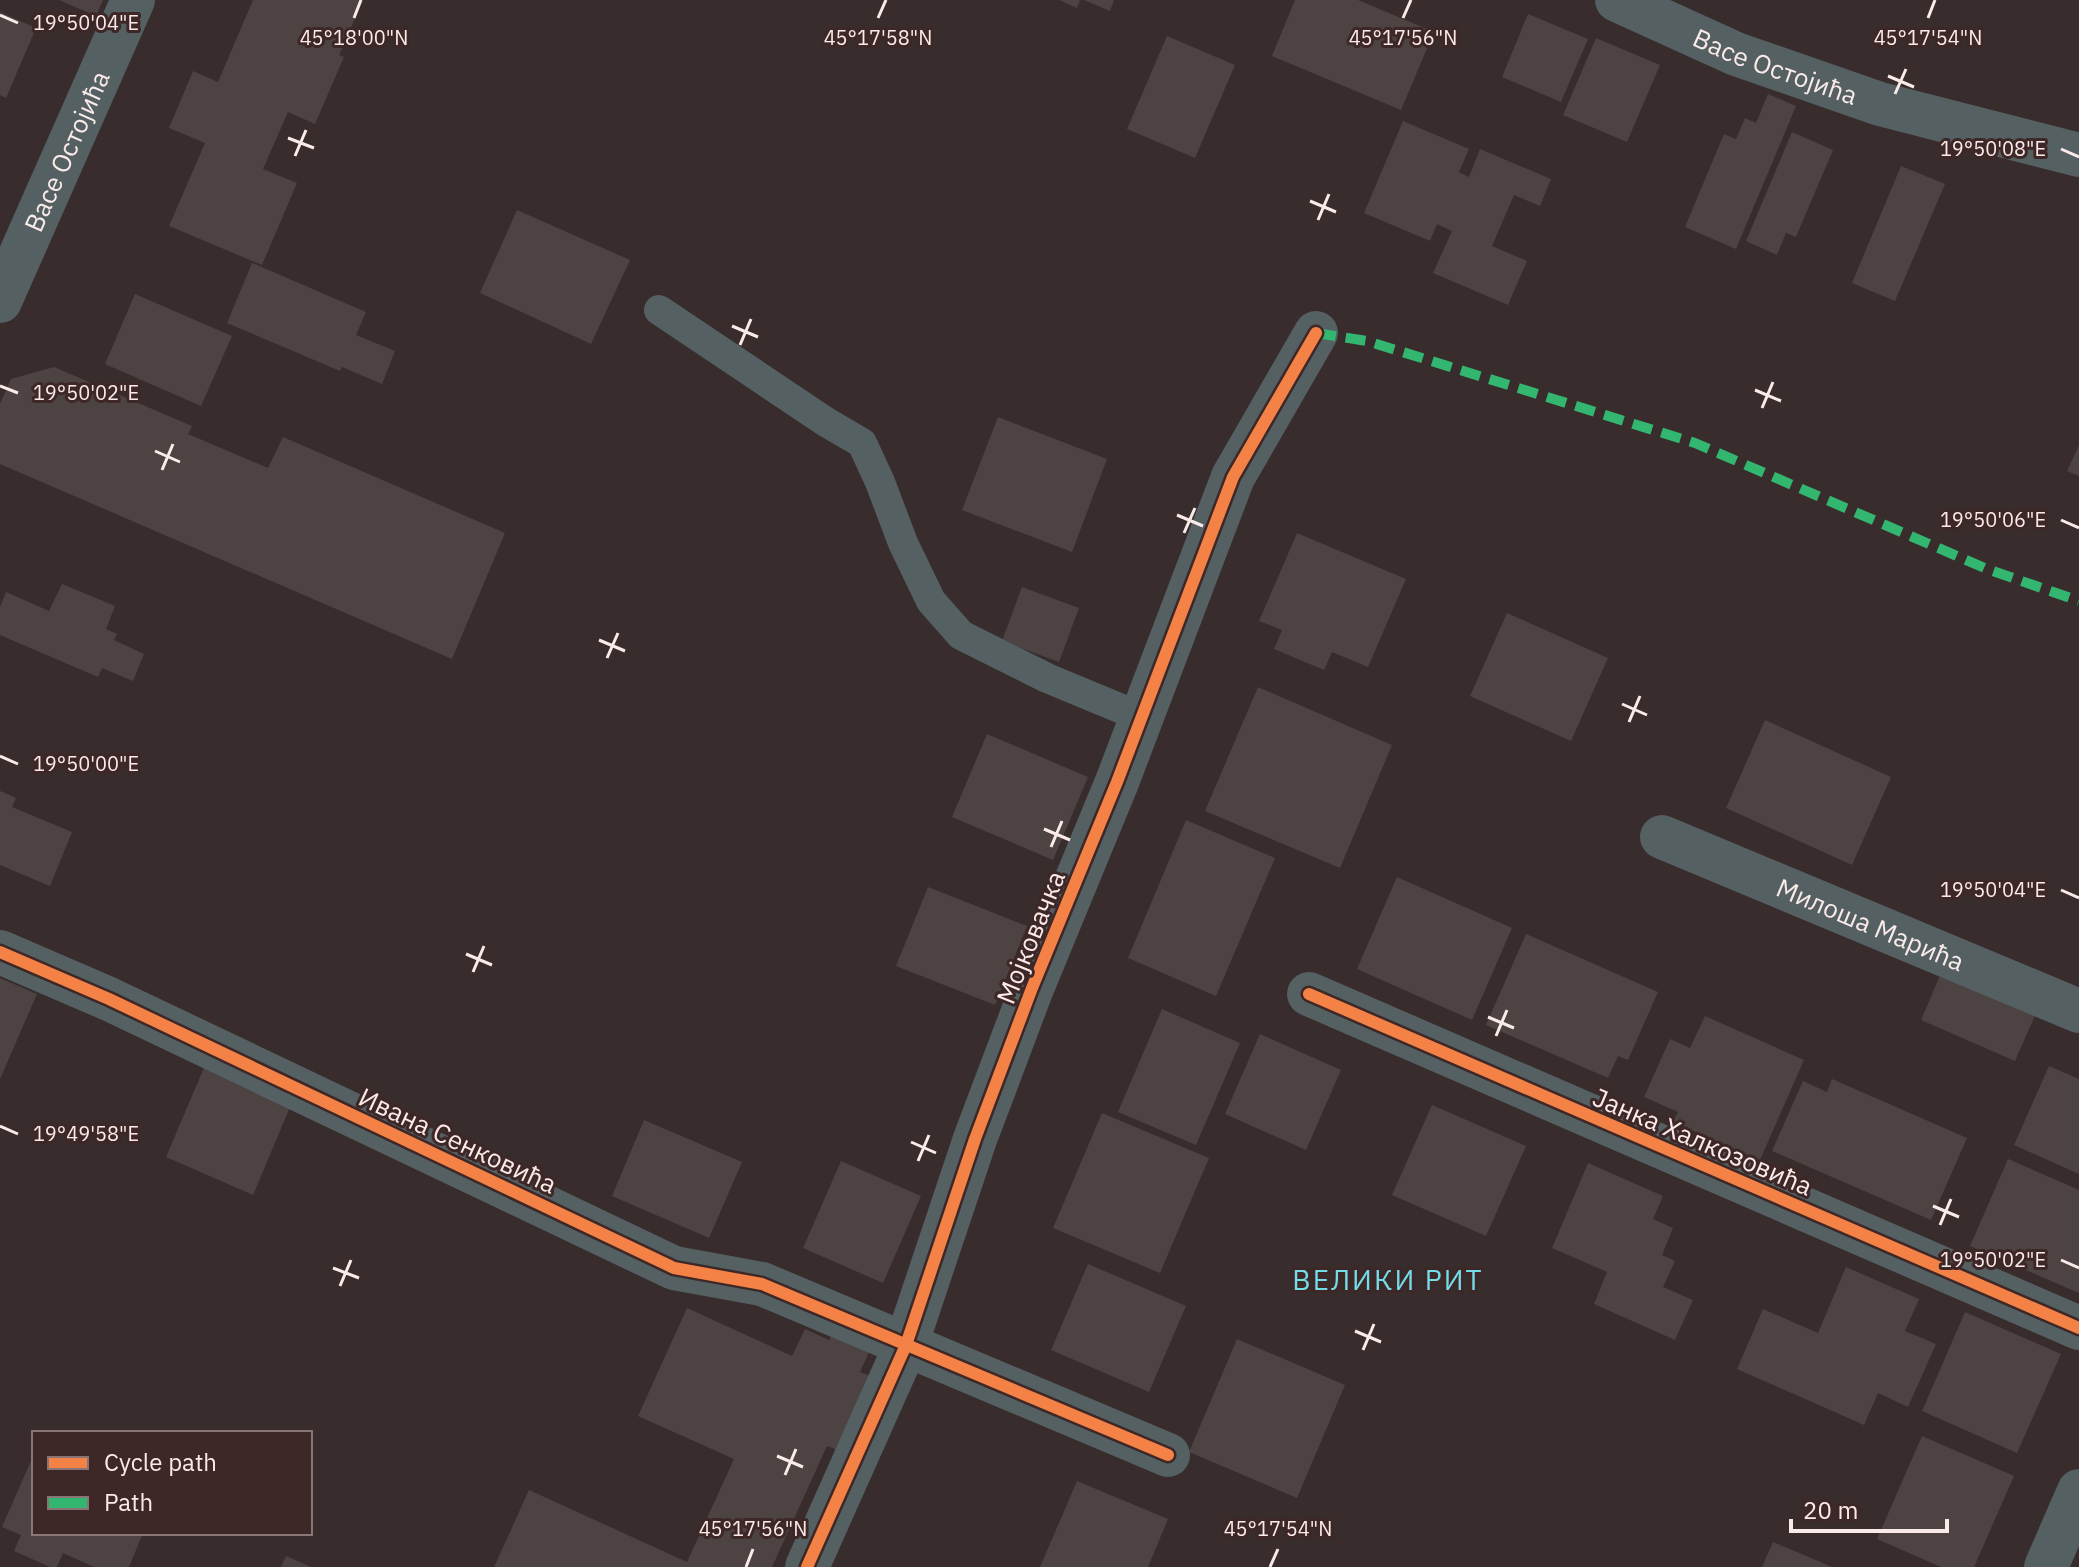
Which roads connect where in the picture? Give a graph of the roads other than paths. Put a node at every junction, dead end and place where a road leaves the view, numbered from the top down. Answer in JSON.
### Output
{"nodes":[{"id":1,"x":133,"y":0,"type":"edge"},
{"id":2,"x":1617,"y":0,"type":"edge"},
{"id":3,"x":2079,"y":155,"type":"edge"},
{"id":4,"x":0,"y":301,"type":"edge"},
{"id":5,"x":659,"y":310,"type":"dead end"},
{"id":6,"x":1316,"y":333,"type":"dead end"},
{"id":7,"x":1141,"y":717,"type":"junction"},
{"id":8,"x":1662,"y":837,"type":"dead end"},
{"id":9,"x":0,"y":952,"type":"edge"},
{"id":10,"x":1309,"y":994,"type":"dead end"},
{"id":11,"x":2079,"y":1011,"type":"edge"},
{"id":12,"x":2079,"y":1328,"type":"edge"},
{"id":13,"x":906,"y":1345,"type":"junction"},
{"id":14,"x":1168,"y":1455,"type":"dead end"},
{"id":15,"x":2079,"y":1491,"type":"edge"},
{"id":16,"x":807,"y":1567,"type":"edge"},
{"id":17,"x":2046,"y":1567,"type":"edge"}],
"edges":[{"from":1,"to":4,"type":"street","name":"Васе Остојића"},
{"from":2,"to":3,"type":"street","name":"Васе Остојића"},
{"from":5,"to":7,"type":"lane"},
{"from":6,"to":7,"type":"street","name":"Мојковачка"},
{"from":7,"to":13,"type":"street","name":"Мојковачка"},
{"from":8,"to":11,"type":"street","name":"Милоша Марића"},
{"from":9,"to":13,"type":"street","name":"Ивана Сенковића"},
{"from":10,"to":12,"type":"street","name":"Јанка Халкозовића"},
{"from":13,"to":14,"type":"street","name":"Ивана Сенковића"},
{"from":13,"to":16,"type":"street","name":"Мојковачка"},
{"from":15,"to":17,"type":"street"}]}
